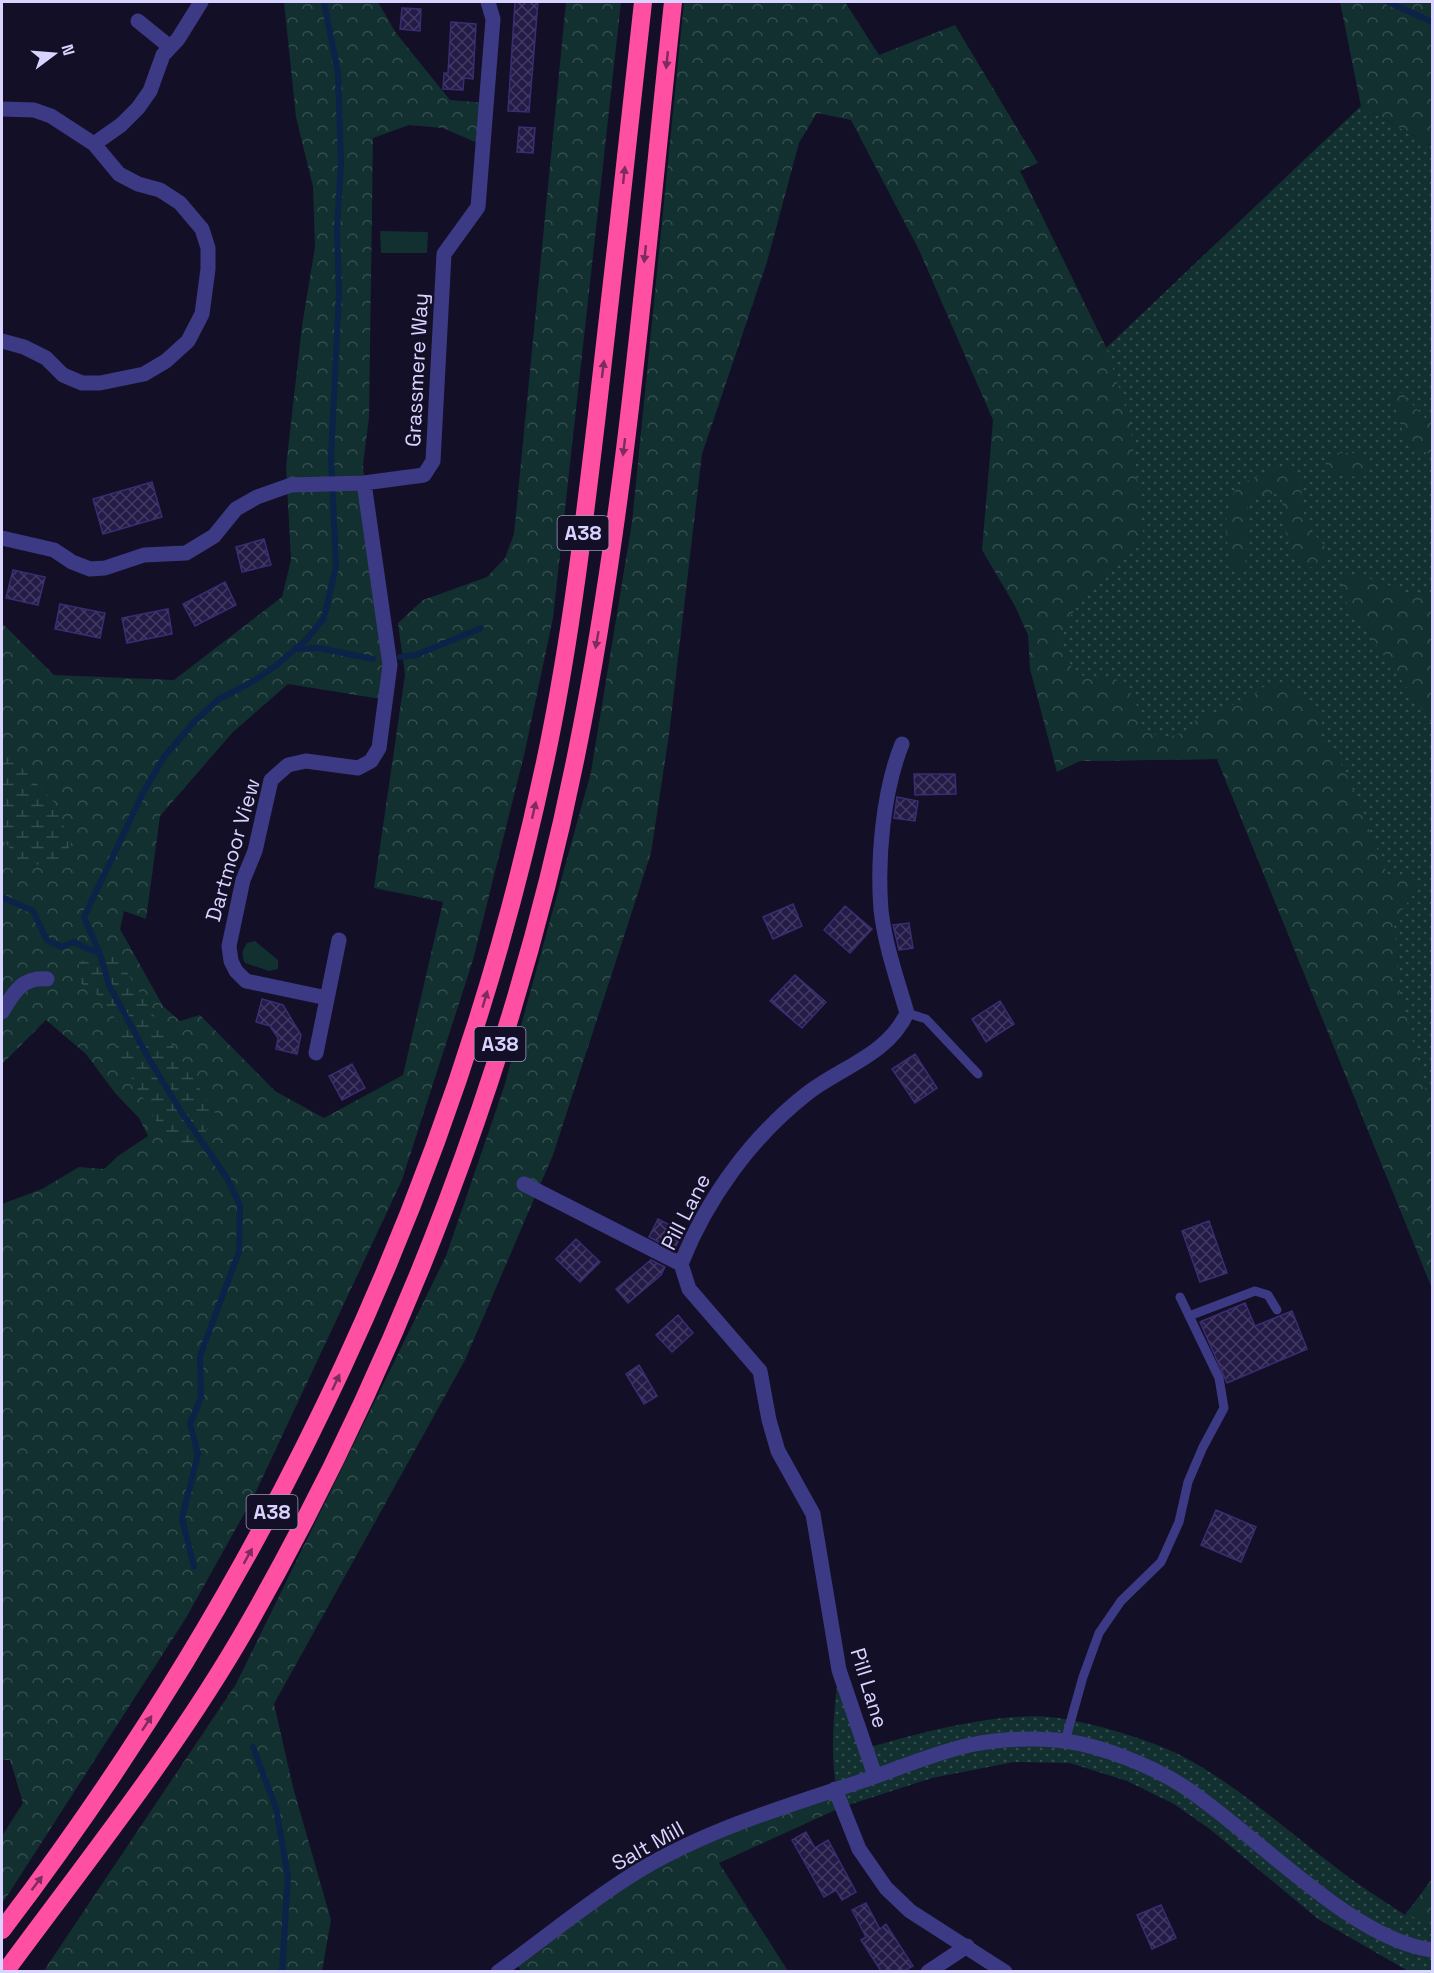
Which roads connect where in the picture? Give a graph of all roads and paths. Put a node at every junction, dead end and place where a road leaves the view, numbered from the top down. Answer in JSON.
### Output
{"nodes":[{"id":1,"x":201,"y":2,"type":"edge"},
{"id":2,"x":488,"y":2,"type":"edge"},
{"id":3,"x":643,"y":2,"type":"edge"},
{"id":4,"x":673,"y":2,"type":"edge"},
{"id":5,"x":138,"y":21,"type":"dead end"},
{"id":6,"x":170,"y":47,"type":"junction"},
{"id":7,"x":2,"y":109,"type":"edge"},
{"id":8,"x":94,"y":144,"type":"junction"},
{"id":9,"x":2,"y":341,"type":"edge"},
{"id":10,"x":364,"y":483,"type":"junction"},
{"id":11,"x":2,"y":538,"type":"edge"},
{"id":12,"x":902,"y":744,"type":"dead end"},
{"id":13,"x":339,"y":940,"type":"dead end"},
{"id":14,"x":47,"y":979,"type":"dead end"},
{"id":15,"x":327,"y":998,"type":"junction"},
{"id":16,"x":2,"y":1012,"type":"edge"},
{"id":17,"x":907,"y":1012,"type":"junction"},
{"id":18,"x":316,"y":1053,"type":"dead end"},
{"id":19,"x":978,"y":1074,"type":"dead end"},
{"id":20,"x":524,"y":1184,"type":"dead end"},
{"id":21,"x":681,"y":1264,"type":"junction"},
{"id":22,"x":1180,"y":1297,"type":"dead end"},
{"id":23,"x":1277,"y":1310,"type":"dead end"},
{"id":24,"x":1190,"y":1316,"type":"junction"},
{"id":25,"x":1065,"y":1741,"type":"junction"},
{"id":26,"x":875,"y":1776,"type":"junction"},
{"id":27,"x":835,"y":1789,"type":"junction"},
{"id":28,"x":2,"y":1930,"type":"edge"},
{"id":29,"x":968,"y":1946,"type":"junction"},
{"id":30,"x":1432,"y":1950,"type":"edge"},
{"id":31,"x":5,"y":1971,"type":"edge"},
{"id":32,"x":498,"y":1971,"type":"edge"},
{"id":33,"x":928,"y":1971,"type":"edge"},
{"id":34,"x":1005,"y":1971,"type":"edge"}],
"edges":[{"from":1,"to":6,"type":"street"},
{"from":2,"to":10,"type":"street","name":"Grassmere Way"},
{"from":28,"to":3,"type":"highway","number":"A38","one_way":true},
{"from":4,"to":31,"type":"highway","number":"A38","one_way":true},
{"from":5,"to":6,"type":"street"},
{"from":6,"to":8,"type":"street"},
{"from":7,"to":8,"type":"street"},
{"from":8,"to":9,"type":"street"},
{"from":10,"to":11,"type":"street","name":"Grassmere Way"},
{"from":10,"to":15,"type":"street","name":"Dartmoor View"},
{"from":12,"to":17,"type":"street"},
{"from":13,"to":15,"type":"street"},
{"from":14,"to":16,"type":"street"},
{"from":15,"to":18,"type":"street"},
{"from":17,"to":19,"type":"lane"},
{"from":17,"to":21,"type":"street","name":"Pill Lane"},
{"from":20,"to":21,"type":"street"},
{"from":21,"to":26,"type":"street","name":"Pill Lane"},
{"from":22,"to":24,"type":"lane"},
{"from":23,"to":24,"type":"lane"},
{"from":24,"to":25,"type":"lane"},
{"from":25,"to":26,"type":"street","name":"Salt Mill"},
{"from":25,"to":30,"type":"street","name":"Salt Mill"},
{"from":26,"to":27,"type":"street","name":"Salt Mill"},
{"from":27,"to":29,"type":"street"},
{"from":27,"to":32,"type":"street","name":"Salt Mill"},
{"from":29,"to":33,"type":"street"},
{"from":29,"to":34,"type":"street"}]}
